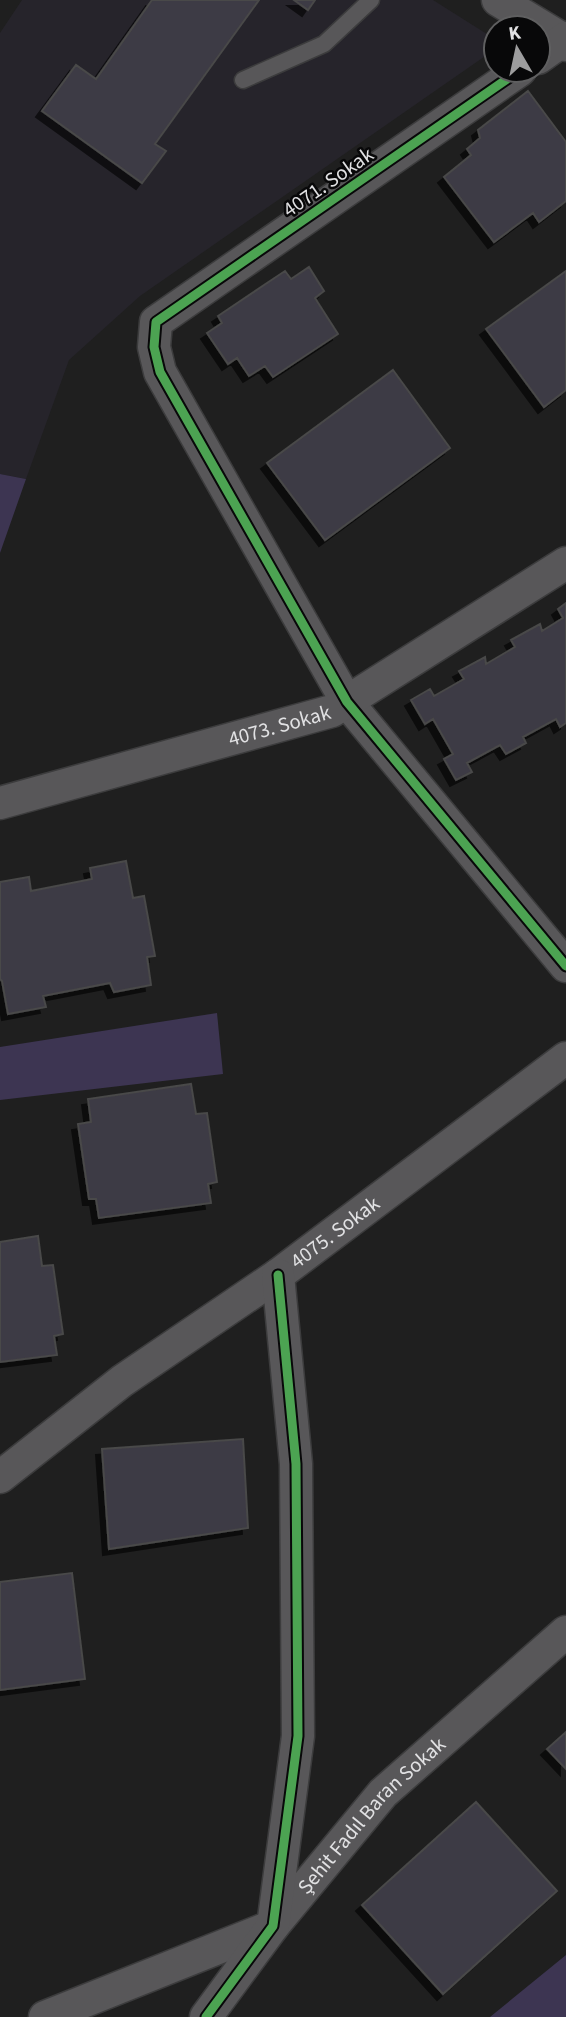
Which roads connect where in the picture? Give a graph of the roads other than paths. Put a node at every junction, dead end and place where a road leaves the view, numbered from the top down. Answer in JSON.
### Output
{"nodes":[{"id":1,"x":370,"y":0,"type":"edge"},
{"id":2,"x":498,"y":0,"type":"edge"},
{"id":3,"x":558,"y":45,"type":"edge"},
{"id":4,"x":243,"y":80,"type":"dead end"},
{"id":5,"x":500,"y":84,"type":"edge"},
{"id":6,"x":566,"y":563,"type":"edge"},
{"id":7,"x":347,"y":702,"type":"junction"},
{"id":8,"x":0,"y":803,"type":"edge"},
{"id":9,"x":566,"y":966,"type":"edge"},
{"id":10,"x":566,"y":1058,"type":"edge"},
{"id":11,"x":278,"y":1275,"type":"junction"},
{"id":12,"x":0,"y":1478,"type":"edge"},
{"id":13,"x":566,"y":1632,"type":"edge"},
{"id":14,"x":273,"y":1926,"type":"junction"},
{"id":15,"x":45,"y":2017,"type":"edge"},
{"id":16,"x":206,"y":2017,"type":"edge"}],
"edges":[{"from":1,"to":4,"type":"lane"},
{"from":2,"to":3,"type":"street"},
{"from":5,"to":7,"type":"street","name":"4071. Sokak"},
{"from":6,"to":7,"type":"street","name":"4073. Sokak"},
{"from":7,"to":8,"type":"street","name":"4073. Sokak"},
{"from":7,"to":9,"type":"street"},
{"from":10,"to":11,"type":"street","name":"4075. Sokak"},
{"from":11,"to":12,"type":"street","name":"4075. Sokak"},
{"from":11,"to":14,"type":"street"},
{"from":13,"to":14,"type":"street","name":"Şehit Fadıl Baran Sokak"},
{"from":14,"to":15,"type":"street","name":"Şehit Fadıl Baran Sokak"},
{"from":14,"to":16,"type":"street"}]}
